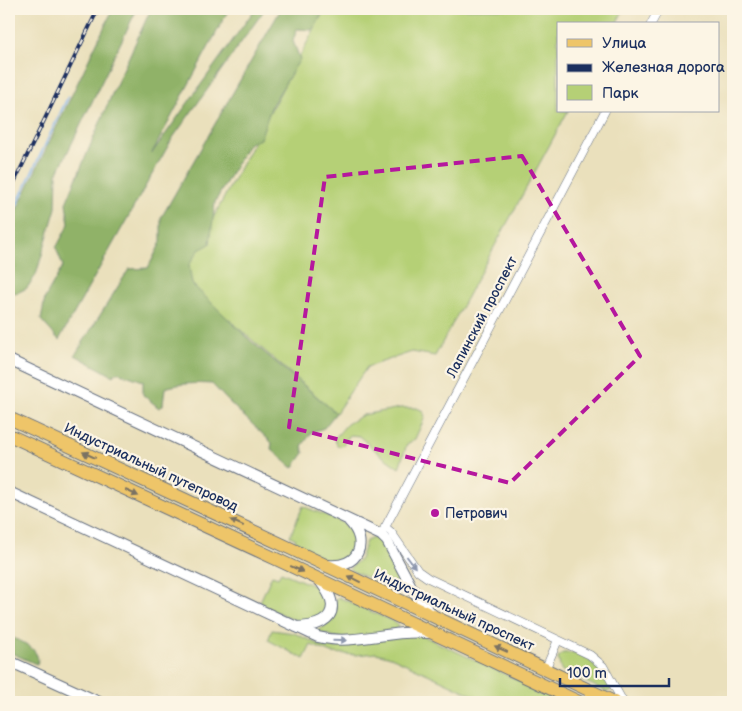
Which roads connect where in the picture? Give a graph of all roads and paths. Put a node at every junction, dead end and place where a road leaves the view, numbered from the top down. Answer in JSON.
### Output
{"nodes":[{"id":1,"x":659,"y":9,"type":"edge"},
{"id":2,"x":652,"y":22,"type":"edge"},
{"id":3,"x":604,"y":112,"type":"edge"},
{"id":4,"x":9,"y":360,"type":"edge"},
{"id":5,"x":9,"y":418,"type":"edge"},
{"id":6,"x":9,"y":435,"type":"edge"},
{"id":7,"x":9,"y":492,"type":"edge"},
{"id":8,"x":347,"y":518,"type":"junction"},
{"id":9,"x":383,"y":531,"type":"junction"},
{"id":10,"x":281,"y":544,"type":"joint"},
{"id":11,"x":325,"y":565,"type":"junction"},
{"id":12,"x":319,"y":579,"type":"junction"},
{"id":13,"x":438,"y":620,"type":"junction"},
{"id":14,"x":294,"y":627,"type":"junction"},
{"id":15,"x":431,"y":633,"type":"junction"},
{"id":16,"x":558,"y":640,"type":"junction"},
{"id":17,"x":9,"y":661,"type":"edge"},
{"id":18,"x":545,"y":670,"type":"junction"},
{"id":19,"x":99,"y":702,"type":"edge"},
{"id":20,"x":578,"y":702,"type":"edge"},
{"id":21,"x":614,"y":702,"type":"edge"},
{"id":22,"x":623,"y":702,"type":"edge"}],
"edges":[{"from":1,"to":2,"type":"street"},
{"from":3,"to":9,"type":"street","name":"Лапинский проспект"},
{"from":4,"to":8,"type":"street"},
{"from":10,"to":5,"type":"main road","name":"Индустриальный путепровод","one_way":true},
{"from":6,"to":12,"type":"main road","one_way":true},
{"from":7,"to":14,"type":"street"},
{"from":8,"to":9,"type":"street"},
{"from":8,"to":11,"type":"street"},
{"from":9,"to":13,"type":"street"},
{"from":9,"to":16,"type":"street","one_way":true},
{"from":10,"to":11,"type":"main road","name":"Индустриальный проспект"},
{"from":13,"to":11,"type":"main road","name":"Индустриальный проспект","one_way":true},
{"from":12,"to":14,"type":"street"},
{"from":12,"to":15,"type":"main road"},
{"from":18,"to":13,"type":"main road","name":"Индустриальный проспект","one_way":true},
{"from":14,"to":15,"type":"street","one_way":true},
{"from":15,"to":20,"type":"main road"},
{"from":16,"to":18,"type":"street"},
{"from":16,"to":22,"type":"street"},
{"from":17,"to":19,"type":"street"},
{"from":18,"to":21,"type":"main road","name":"Индустриальный проспект"}]}
